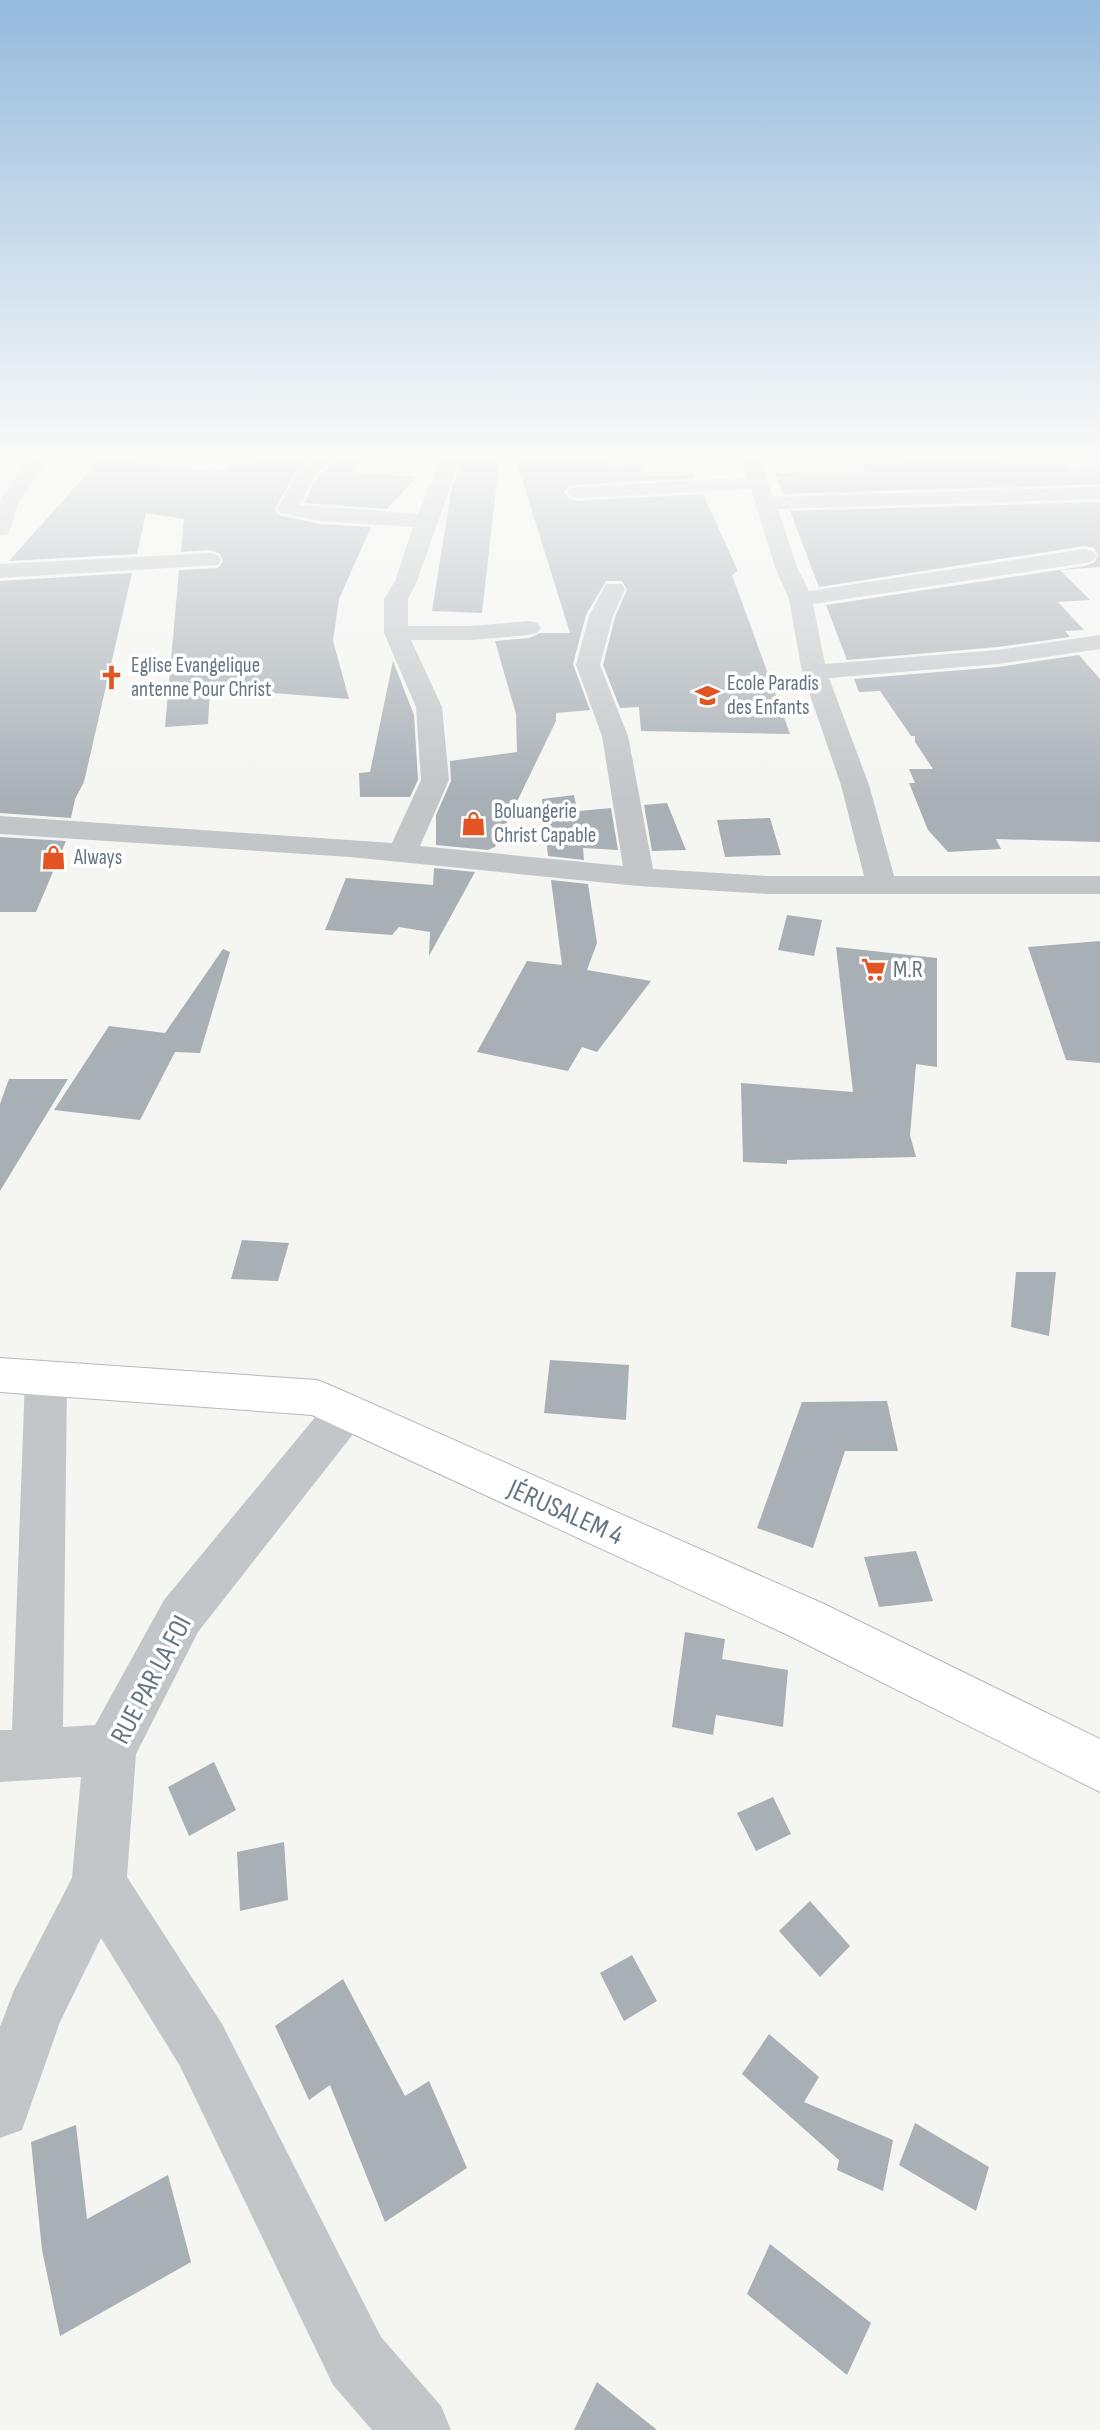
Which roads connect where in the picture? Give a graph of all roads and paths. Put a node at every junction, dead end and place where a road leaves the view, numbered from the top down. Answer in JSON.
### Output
{"nodes":[{"id":1,"x":409,"y":572,"type":"edge"},
{"id":2,"x":789,"y":572,"type":"edge"},
{"id":3,"x":973,"y":572,"type":"edge"},
{"id":4,"x":614,"y":589,"type":"dead end"},
{"id":5,"x":801,"y":599,"type":"junction"},
{"id":6,"x":529,"y":628,"type":"dead end"},
{"id":7,"x":396,"y":633,"type":"junction"},
{"id":8,"x":1100,"y":642,"type":"edge"},
{"id":9,"x":814,"y":672,"type":"junction"},
{"id":10,"x":0,"y":825,"type":"edge"},
{"id":11,"x":402,"y":853,"type":"junction"},
{"id":12,"x":638,"y":877,"type":"junction"},
{"id":13,"x":881,"y":884,"type":"junction"},
{"id":14,"x":1100,"y":886,"type":"edge"},
{"id":15,"x":0,"y":1375,"type":"edge"},
{"id":16,"x":46,"y":1379,"type":"junction"},
{"id":17,"x":346,"y":1410,"type":"junction"},
{"id":18,"x":110,"y":1750,"type":"junction"},
{"id":19,"x":18,"y":1754,"type":"edge"},
{"id":20,"x":1100,"y":1766,"type":"edge"},
{"id":21,"x":99,"y":1883,"type":"junction"},
{"id":22,"x":0,"y":2108,"type":"edge"},
{"id":23,"x":417,"y":2430,"type":"edge"}],
"edges":[{"from":1,"to":7,"type":"street"},
{"from":2,"to":5,"type":"street"},
{"from":3,"to":5,"type":"street"},
{"from":4,"to":12,"type":"street"},
{"from":5,"to":9,"type":"street"},
{"from":6,"to":7,"type":"street"},
{"from":7,"to":11,"type":"street"},
{"from":8,"to":9,"type":"street"},
{"from":9,"to":13,"type":"street"},
{"from":10,"to":11,"type":"street"},
{"from":11,"to":12,"type":"street"},
{"from":12,"to":13,"type":"street"},
{"from":13,"to":14,"type":"street"},
{"from":15,"to":16,"type":"street","name":"JÉRUSALEM 4"},
{"from":16,"to":17,"type":"street","name":"JÉRUSALEM 4"},
{"from":16,"to":19,"type":"street"},
{"from":17,"to":18,"type":"street","name":"RUE PAR LA FOI"},
{"from":17,"to":20,"type":"street","name":"JÉRUSALEM 4"},
{"from":18,"to":19,"type":"street"},
{"from":18,"to":21,"type":"street","name":"RUE PAR LA FOI"},
{"from":21,"to":22,"type":"street","name":"RUE PAR LA FOI"},
{"from":21,"to":23,"type":"street"}]}
